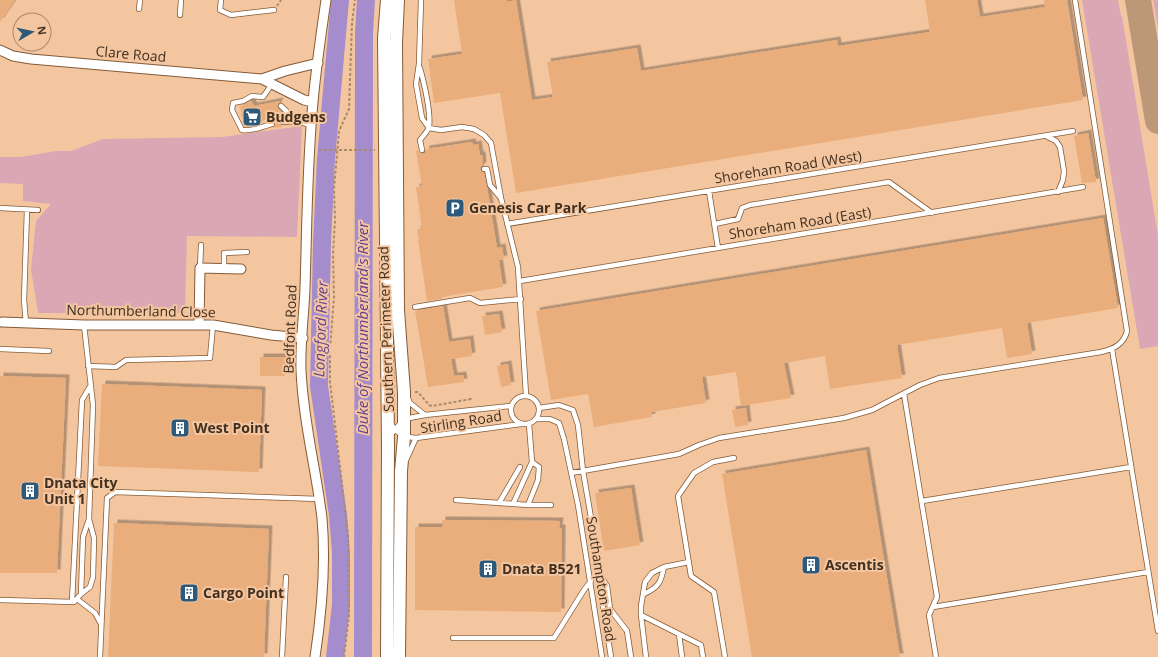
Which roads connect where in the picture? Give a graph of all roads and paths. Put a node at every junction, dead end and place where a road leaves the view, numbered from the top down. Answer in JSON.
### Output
{"nodes":[{"id":1,"x":140,"y":0,"type":"edge"},
{"id":2,"x":181,"y":0,"type":"edge"},
{"id":3,"x":221,"y":0,"type":"edge"},
{"id":4,"x":326,"y":0,"type":"edge"},
{"id":5,"x":355,"y":0,"type":"edge"},
{"id":6,"x":387,"y":0,"type":"edge"},
{"id":7,"x":398,"y":0,"type":"edge"},
{"id":8,"x":421,"y":0,"type":"edge"},
{"id":9,"x":1075,"y":0,"type":"edge"},
{"id":10,"x":139,"y":9,"type":"dead end"},
{"id":11,"x":274,"y":10,"type":"dead end"},
{"id":12,"x":180,"y":15,"type":"dead end"},
{"id":13,"x":0,"y":50,"type":"edge"},
{"id":14,"x":318,"y":64,"type":"junction"},
{"id":15,"x":419,"y":64,"type":"junction"},
{"id":16,"x":276,"y":73,"type":"junction"},
{"id":17,"x":262,"y":79,"type":"junction"},
{"id":18,"x":272,"y":84,"type":"junction"},
{"id":19,"x":263,"y":97,"type":"junction"},
{"id":20,"x":313,"y":102,"type":"junction"},
{"id":21,"x":265,"y":103,"type":"dead end"},
{"id":22,"x":281,"y":108,"type":"dead end"},
{"id":23,"x":282,"y":119,"type":"dead end"},
{"id":24,"x":297,"y":121,"type":"junction"},
{"id":25,"x":272,"y":124,"type":"dead end"},
{"id":26,"x":311,"y":125,"type":"junction"},
{"id":27,"x":429,"y":128,"type":"junction"},
{"id":28,"x":1073,"y":131,"type":"dead end"},
{"id":29,"x":1046,"y":136,"type":"junction"},
{"id":30,"x":338,"y":149,"type":"junction"},
{"id":31,"x":317,"y":150,"type":"dead end"},
{"id":32,"x":374,"y":150,"type":"dead end"},
{"id":33,"x":422,"y":150,"type":"dead end"},
{"id":34,"x":484,"y":169,"type":"dead end"},
{"id":35,"x":1083,"y":187,"type":"dead end"},
{"id":36,"x":709,"y":191,"type":"junction"},
{"id":37,"x":1058,"y":192,"type":"junction"},
{"id":38,"x":501,"y":198,"type":"junction"},
{"id":39,"x":0,"y":208,"type":"edge"},
{"id":40,"x":27,"y":210,"type":"junction"},
{"id":41,"x":38,"y":210,"type":"dead end"},
{"id":42,"x":932,"y":213,"type":"junction"},
{"id":43,"x":507,"y":224,"type":"junction"},
{"id":44,"x":714,"y":224,"type":"junction"},
{"id":45,"x":201,"y":245,"type":"dead end"},
{"id":46,"x":718,"y":248,"type":"junction"},
{"id":47,"x":247,"y":252,"type":"dead end"},
{"id":48,"x":200,"y":268,"type":"junction"},
{"id":49,"x":224,"y":268,"type":"junction"},
{"id":50,"x":241,"y":269,"type":"dead end"},
{"id":51,"x":520,"y":281,"type":"junction"},
{"id":52,"x":521,"y":299,"type":"junction"},
{"id":53,"x":415,"y":307,"type":"dead end"},
{"id":54,"x":1,"y":323,"type":"edge"},
{"id":55,"x":26,"y":323,"type":"junction"},
{"id":56,"x":84,"y":324,"type":"junction"},
{"id":57,"x":199,"y":324,"type":"junction"},
{"id":58,"x":213,"y":325,"type":"junction"},
{"id":59,"x":302,"y":338,"type":"junction"},
{"id":60,"x":0,"y":349,"type":"edge"},
{"id":61,"x":1112,"y":349,"type":"junction"},
{"id":62,"x":49,"y":351,"type":"dead end"},
{"id":63,"x":88,"y":366,"type":"junction"},
{"id":64,"x":90,"y":385,"type":"junction"},
{"id":65,"x":405,"y":390,"type":"junction"},
{"id":66,"x":904,"y":394,"type":"junction"},
{"id":67,"x":526,"y":395,"type":"junction"},
{"id":68,"x":471,"y":401,"type":"dead end"},
{"id":69,"x":511,"y":406,"type":"junction"},
{"id":70,"x":539,"y":408,"type":"junction"},
{"id":71,"x":424,"y":415,"type":"junction"},
{"id":72,"x":473,"y":415,"type":"dead end"},
{"id":73,"x":404,"y":419,"type":"junction"},
{"id":74,"x":494,"y":419,"type":"dead end"},
{"id":75,"x":536,"y":419,"type":"junction"},
{"id":76,"x":521,"y":424,"type":"junction"},
{"id":77,"x":529,"y":424,"type":"junction"},
{"id":78,"x":391,"y":434,"type":"junction"},
{"id":79,"x":410,"y":438,"type":"junction"},
{"id":80,"x":734,"y":458,"type":"dead end"},
{"id":81,"x":532,"y":462,"type":"junction"},
{"id":82,"x":520,"y":467,"type":"dead end"},
{"id":83,"x":1131,"y":467,"type":"junction"},
{"id":84,"x":583,"y":471,"type":"junction"},
{"id":85,"x":571,"y":473,"type":"junction"},
{"id":86,"x":586,"y":494,"type":"junction"},
{"id":87,"x":319,"y":499,"type":"junction"},
{"id":88,"x":456,"y":500,"type":"dead end"},
{"id":89,"x":922,"y":501,"type":"junction"},
{"id":90,"x":499,"y":503,"type":"junction"},
{"id":91,"x":513,"y":504,"type":"junction"},
{"id":92,"x":528,"y":505,"type":"junction"},
{"id":93,"x":551,"y":505,"type":"dead end"},
{"id":94,"x":578,"y":505,"type":"junction"},
{"id":95,"x":89,"y":519,"type":"junction"},
{"id":96,"x":689,"y":562,"type":"junction"},
{"id":97,"x":664,"y":567,"type":"junction"},
{"id":98,"x":1148,"y":572,"type":"junction"},
{"id":99,"x":601,"y":576,"type":"junction"},
{"id":100,"x":286,"y":577,"type":"dead end"},
{"id":101,"x":591,"y":581,"type":"junction"},
{"id":102,"x":81,"y":594,"type":"junction"},
{"id":103,"x":644,"y":594,"type":"junction"},
{"id":104,"x":77,"y":599,"type":"junction"},
{"id":105,"x":0,"y":600,"type":"edge"},
{"id":106,"x":72,"y":602,"type":"junction"},
{"id":107,"x":933,"y":607,"type":"junction"},
{"id":108,"x":640,"y":615,"type":"junction"},
{"id":109,"x":101,"y":624,"type":"junction"},
{"id":110,"x":1158,"y":631,"type":"edge"},
{"id":111,"x":679,"y":634,"type":"junction"},
{"id":112,"x":454,"y":638,"type":"dead end"},
{"id":113,"x":100,"y":657,"type":"edge"},
{"id":114,"x":282,"y":657,"type":"edge"},
{"id":115,"x":315,"y":657,"type":"edge"},
{"id":116,"x":344,"y":657,"type":"edge"},
{"id":117,"x":387,"y":657,"type":"edge"},
{"id":118,"x":400,"y":657,"type":"edge"},
{"id":119,"x":602,"y":657,"type":"edge"},
{"id":120,"x":611,"y":657,"type":"edge"},
{"id":121,"x":631,"y":657,"type":"edge"},
{"id":122,"x":646,"y":657,"type":"edge"},
{"id":123,"x":682,"y":657,"type":"edge"},
{"id":124,"x":703,"y":657,"type":"edge"},
{"id":125,"x":724,"y":657,"type":"edge"},
{"id":126,"x":936,"y":657,"type":"edge"}],
"edges":[{"from":1,"to":10,"type":"lane"},
{"from":2,"to":12,"type":"lane"},
{"from":3,"to":11,"type":"lane"},
{"from":4,"to":14,"type":"street","name":"Bedfont Road"},
{"from":5,"to":30,"type":"path"},
{"from":6,"to":78,"type":"street","name":"Southern Perimeter Road"},
{"from":7,"to":65,"type":"street","name":"Southern Perimeter Road"},
{"from":8,"to":15,"type":"lane"},
{"from":9,"to":61,"type":"lane"},
{"from":13,"to":17,"type":"street","name":"Clare Road"},
{"from":14,"to":16,"type":"street","name":"Clare Road"},
{"from":14,"to":20,"type":"street","name":"Bedfont Road"},
{"from":15,"to":27,"type":"lane"},
{"from":15,"to":27,"type":"lane"},
{"from":16,"to":17,"type":"street","name":"Clare Road"},
{"from":16,"to":18,"type":"lane"},
{"from":17,"to":18,"type":"street","name":"Clare Road"},
{"from":18,"to":19,"type":"lane"},
{"from":18,"to":20,"type":"street","name":"Clare Road"},
{"from":19,"to":21,"type":"lane"},
{"from":19,"to":25,"type":"lane"},
{"from":20,"to":26,"type":"street","name":"Bedfont Road"},
{"from":22,"to":24,"type":"lane"},
{"from":23,"to":24,"type":"lane"},
{"from":24,"to":26,"type":"lane"},
{"from":26,"to":59,"type":"street","name":"Bedfont Road"},
{"from":27,"to":33,"type":"lane"},
{"from":27,"to":38,"type":"lane"},
{"from":28,"to":29,"type":"lane","name":"Shoreham Road (West)"},
{"from":29,"to":36,"type":"lane","name":"Shoreham Road (West)"},
{"from":29,"to":37,"type":"lane"},
{"from":30,"to":31,"type":"path"},
{"from":30,"to":32,"type":"path"},
{"from":30,"to":116,"type":"path"},
{"from":34,"to":38,"type":"lane"},
{"from":35,"to":37,"type":"lane","name":"Shoreham Road (East)"},
{"from":36,"to":43,"type":"lane","name":"Shoreham Road (West)"},
{"from":36,"to":44,"type":"lane"},
{"from":37,"to":42,"type":"lane","name":"Shoreham Road (East)"},
{"from":38,"to":43,"type":"lane"},
{"from":39,"to":40,"type":"lane"},
{"from":40,"to":41,"type":"lane"},
{"from":40,"to":55,"type":"lane"},
{"from":42,"to":44,"type":"lane"},
{"from":42,"to":46,"type":"lane","name":"Shoreham Road (East)"},
{"from":43,"to":51,"type":"lane"},
{"from":44,"to":46,"type":"lane"},
{"from":45,"to":48,"type":"lane"},
{"from":46,"to":51,"type":"lane","name":"Shoreham Road (East)"},
{"from":47,"to":49,"type":"lane"},
{"from":48,"to":49,"type":"street"},
{"from":48,"to":57,"type":"street"},
{"from":49,"to":50,"type":"street"},
{"from":51,"to":52,"type":"lane"},
{"from":52,"to":53,"type":"lane"},
{"from":52,"to":67,"type":"lane"},
{"from":54,"to":55,"type":"street","name":"Northumberland Close"},
{"from":55,"to":56,"type":"street","name":"Northumberland Close"},
{"from":56,"to":57,"type":"street","name":"Northumberland Close"},
{"from":56,"to":63,"type":"lane"},
{"from":57,"to":58,"type":"street","name":"Northumberland Close"},
{"from":58,"to":59,"type":"street","name":"Northumberland Close"},
{"from":58,"to":63,"type":"lane"},
{"from":59,"to":87,"type":"street","name":"Bedfont Road"},
{"from":60,"to":62,"type":"lane"},
{"from":61,"to":66,"type":"lane"},
{"from":61,"to":83,"type":"lane"},
{"from":63,"to":64,"type":"lane"},
{"from":64,"to":95,"type":"lane"},
{"from":64,"to":106,"type":"lane"},
{"from":65,"to":68,"type":"path"},
{"from":65,"to":71,"type":"lane","name":"Stirling Road"},
{"from":65,"to":73,"type":"street","name":"Southern Perimeter Road"},
{"from":66,"to":84,"type":"lane"},
{"from":66,"to":89,"type":"lane"},
{"from":67,"to":69,"type":"lane"},
{"from":67,"to":70,"type":"lane"},
{"from":69,"to":71,"type":"lane","name":"Stirling Road"},
{"from":69,"to":76,"type":"lane"},
{"from":70,"to":75,"type":"lane"},
{"from":70,"to":84,"type":"lane","name":"Southampton Road"},
{"from":71,"to":73,"type":"lane"},
{"from":72,"to":74,"type":"path"},
{"from":73,"to":78,"type":"lane"},
{"from":73,"to":79,"type":"street","name":"Southern Perimeter Road"},
{"from":75,"to":77,"type":"lane"},
{"from":75,"to":85,"type":"lane","name":"Southampton Road"},
{"from":76,"to":77,"type":"lane"},
{"from":76,"to":79,"type":"lane","name":"Stirling Road"},
{"from":77,"to":81,"type":"lane"},
{"from":78,"to":79,"type":"lane"},
{"from":78,"to":117,"type":"street","name":"Southern Perimeter Road"},
{"from":79,"to":118,"type":"street","name":"Southern Perimeter Road"},
{"from":80,"to":96,"type":"lane"},
{"from":81,"to":91,"type":"lane"},
{"from":81,"to":92,"type":"lane"},
{"from":82,"to":90,"type":"lane"},
{"from":83,"to":89,"type":"lane"},
{"from":83,"to":98,"type":"lane"},
{"from":84,"to":85,"type":"lane"},
{"from":84,"to":86,"type":"lane","name":"Southampton Road"},
{"from":85,"to":94,"type":"lane","name":"Southampton Road"},
{"from":86,"to":94,"type":"lane","name":"Southampton Road"},
{"from":86,"to":99,"type":"lane","name":"Southampton Road"},
{"from":87,"to":109,"type":"lane"},
{"from":87,"to":115,"type":"street","name":"Bedfont Road"},
{"from":88,"to":90,"type":"lane"},
{"from":89,"to":107,"type":"lane"},
{"from":90,"to":91,"type":"lane"},
{"from":91,"to":92,"type":"lane"},
{"from":92,"to":93,"type":"lane"},
{"from":94,"to":101,"type":"lane","name":"Southampton Road"},
{"from":95,"to":102,"type":"lane"},
{"from":95,"to":102,"type":"lane"},
{"from":96,"to":97,"type":"lane"},
{"from":96,"to":125,"type":"lane"},
{"from":97,"to":103,"type":"lane"},
{"from":97,"to":103,"type":"lane"},
{"from":98,"to":107,"type":"lane"},
{"from":98,"to":110,"type":"lane"},
{"from":99,"to":120,"type":"lane","name":"Southampton Road"},
{"from":99,"to":121,"type":"lane","name":"Southampton Road"},
{"from":100,"to":114,"type":"lane"},
{"from":101,"to":112,"type":"lane"},
{"from":101,"to":119,"type":"lane","name":"Southampton Road"},
{"from":102,"to":104,"type":"lane"},
{"from":103,"to":108,"type":"lane"},
{"from":104,"to":106,"type":"lane"},
{"from":104,"to":109,"type":"lane"},
{"from":105,"to":106,"type":"lane"},
{"from":107,"to":126,"type":"lane"},
{"from":108,"to":111,"type":"lane"},
{"from":108,"to":122,"type":"lane"},
{"from":109,"to":113,"type":"lane"},
{"from":111,"to":123,"type":"lane"},
{"from":111,"to":124,"type":"lane"}]}
